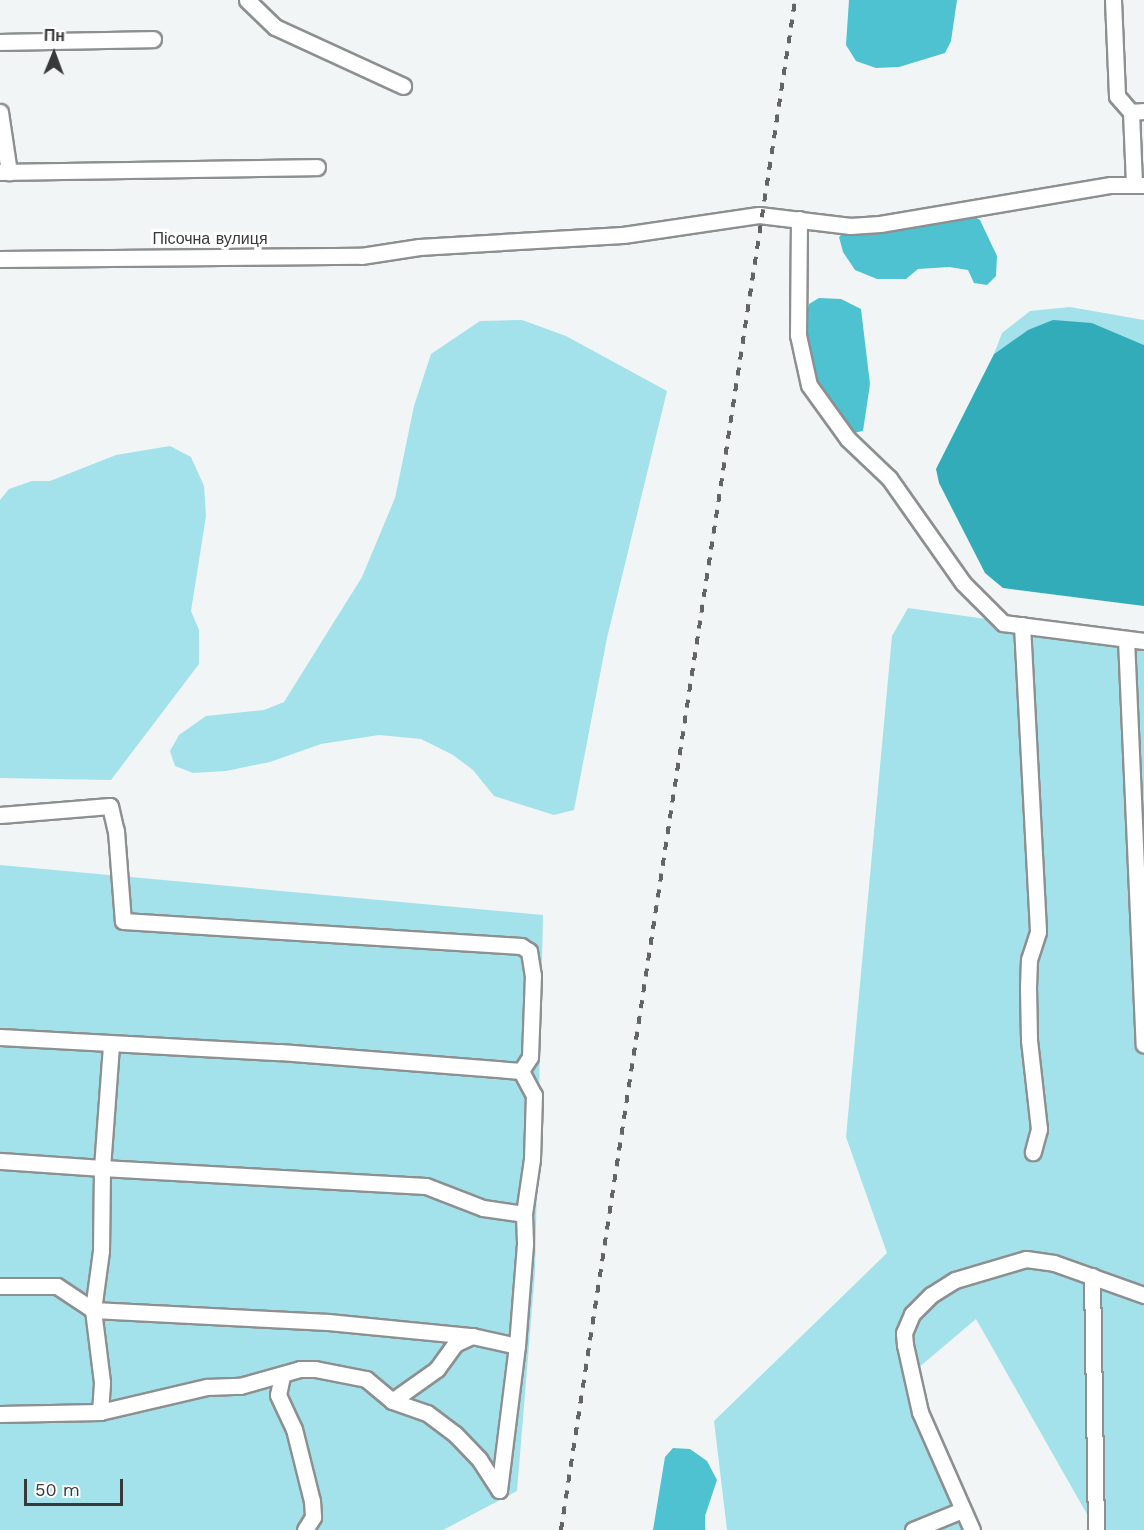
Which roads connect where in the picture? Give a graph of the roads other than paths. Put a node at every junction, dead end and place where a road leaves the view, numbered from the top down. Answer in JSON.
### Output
{"nodes":[{"id":1,"x":247,"y":0,"type":"edge"},
{"id":2,"x":1113,"y":0,"type":"edge"},
{"id":3,"x":153,"y":39,"type":"dead end"},
{"id":4,"x":0,"y":42,"type":"edge"},
{"id":5,"x":402,"y":86,"type":"dead end"},
{"id":6,"x":0,"y":112,"type":"edge"},
{"id":7,"x":1137,"y":112,"type":"edge"},
{"id":8,"x":317,"y":167,"type":"dead end"},
{"id":9,"x":4,"y":172,"type":"edge"},
{"id":10,"x":1139,"y":185,"type":"edge"},
{"id":11,"x":799,"y":219,"type":"junction"},
{"id":12,"x":0,"y":259,"type":"edge"},
{"id":13,"x":1022,"y":625,"type":"junction"},
{"id":14,"x":1126,"y":639,"type":"junction"},
{"id":15,"x":1144,"y":641,"type":"edge"},
{"id":16,"x":0,"y":815,"type":"edge"},
{"id":17,"x":0,"y":1037,"type":"edge"},
{"id":18,"x":111,"y":1044,"type":"junction"},
{"id":19,"x":1144,"y":1045,"type":"edge"},
{"id":20,"x":521,"y":1071,"type":"junction"},
{"id":21,"x":1033,"y":1152,"type":"dead end"},
{"id":22,"x":0,"y":1161,"type":"edge"},
{"id":23,"x":102,"y":1167,"type":"junction"},
{"id":24,"x":524,"y":1214,"type":"junction"},
{"id":25,"x":1092,"y":1276,"type":"junction"},
{"id":26,"x":0,"y":1286,"type":"edge"},
{"id":27,"x":1144,"y":1295,"type":"edge"},
{"id":28,"x":93,"y":1310,"type":"junction"},
{"id":29,"x":472,"y":1336,"type":"junction"},
{"id":30,"x":517,"y":1346,"type":"junction"},
{"id":31,"x":282,"y":1376,"type":"junction"},
{"id":32,"x":392,"y":1401,"type":"junction"},
{"id":33,"x":100,"y":1412,"type":"junction"},
{"id":34,"x":0,"y":1414,"type":"edge"},
{"id":35,"x":962,"y":1510,"type":"junction"},
{"id":36,"x":306,"y":1530,"type":"edge"},
{"id":37,"x":913,"y":1530,"type":"edge"},
{"id":38,"x":972,"y":1530,"type":"edge"},
{"id":39,"x":1096,"y":1530,"type":"edge"}],
"edges":[{"from":1,"to":5,"type":"street"},
{"from":2,"to":7,"type":"street"},
{"from":3,"to":4,"type":"street"},
{"from":6,"to":9,"type":"street"},
{"from":7,"to":10,"type":"street"},
{"from":8,"to":9,"type":"street"},
{"from":10,"to":11,"type":"street","name":"Пісочна вулиця"},
{"from":11,"to":12,"type":"street","name":"Пісочна вулиця"},
{"from":11,"to":13,"type":"street"},
{"from":13,"to":14,"type":"street"},
{"from":13,"to":21,"type":"street"},
{"from":14,"to":15,"type":"street"},
{"from":14,"to":19,"type":"street"},
{"from":16,"to":20,"type":"street"},
{"from":17,"to":18,"type":"street"},
{"from":18,"to":20,"type":"street"},
{"from":18,"to":23,"type":"street"},
{"from":20,"to":24,"type":"street"},
{"from":22,"to":23,"type":"street"},
{"from":23,"to":24,"type":"street"},
{"from":23,"to":28,"type":"street"},
{"from":24,"to":30,"type":"street"},
{"from":25,"to":27,"type":"street"},
{"from":25,"to":35,"type":"street"},
{"from":25,"to":39,"type":"street"},
{"from":26,"to":28,"type":"street"},
{"from":28,"to":29,"type":"street"},
{"from":28,"to":33,"type":"street"},
{"from":29,"to":30,"type":"street"},
{"from":29,"to":32,"type":"street"},
{"from":30,"to":32,"type":"street"},
{"from":31,"to":32,"type":"street"},
{"from":31,"to":33,"type":"street"},
{"from":31,"to":36,"type":"street"},
{"from":33,"to":34,"type":"street"},
{"from":35,"to":37,"type":"street"},
{"from":35,"to":38,"type":"street"}]}
